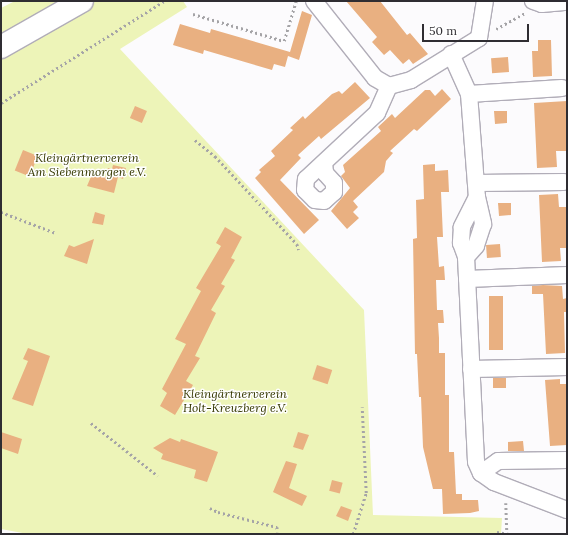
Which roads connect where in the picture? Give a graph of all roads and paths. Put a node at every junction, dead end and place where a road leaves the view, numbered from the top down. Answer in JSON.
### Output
{"nodes":[{"id":1,"x":82,"y":1,"type":"edge"},
{"id":2,"x":164,"y":1,"type":"edge"},
{"id":3,"x":296,"y":1,"type":"edge"},
{"id":4,"x":314,"y":1,"type":"edge"},
{"id":5,"x":485,"y":1,"type":"edge"},
{"id":6,"x":538,"y":2,"type":"edge"},
{"id":7,"x":567,"y":2,"type":"edge"},
{"id":8,"x":193,"y":14,"type":"dead end"},
{"id":9,"x":480,"y":38,"type":"junction"},
{"id":10,"x":1,"y":47,"type":"edge"},
{"id":11,"x":451,"y":54,"type":"junction"},
{"id":12,"x":389,"y":86,"type":"junction"},
{"id":13,"x":562,"y":88,"type":"dead end"},
{"id":14,"x":469,"y":94,"type":"junction"},
{"id":15,"x":1,"y":104,"type":"edge"},
{"id":16,"x":195,"y":140,"type":"dead end"},
{"id":17,"x":324,"y":163,"type":"dead end"},
{"id":18,"x":564,"y":182,"type":"dead end"},
{"id":19,"x":477,"y":190,"type":"junction"},
{"id":20,"x":1,"y":212,"type":"edge"},
{"id":21,"x":56,"y":233,"type":"dead end"},
{"id":22,"x":299,"y":250,"type":"dead end"},
{"id":23,"x":567,"y":275,"type":"edge"},
{"id":24,"x":467,"y":279,"type":"junction"},
{"id":25,"x":567,"y":367,"type":"edge"},
{"id":26,"x":471,"y":369,"type":"junction"},
{"id":27,"x":362,"y":407,"type":"dead end"},
{"id":28,"x":90,"y":424,"type":"dead end"},
{"id":29,"x":567,"y":460,"type":"edge"},
{"id":30,"x":481,"y":473,"type":"junction"},
{"id":31,"x":158,"y":476,"type":"dead end"},
{"id":32,"x":506,"y":487,"type":"junction"},
{"id":33,"x":210,"y":508,"type":"dead end"},
{"id":34,"x":567,"y":510,"type":"edge"},
{"id":35,"x":278,"y":532,"type":"dead end"},
{"id":36,"x":497,"y":532,"type":"dead end"},
{"id":37,"x":353,"y":534,"type":"edge"},
{"id":38,"x":508,"y":534,"type":"edge"}],
"edges":[{"from":1,"to":10,"type":"main road"},
{"from":2,"to":15,"type":"path"},
{"from":3,"to":8,"type":"path"},
{"from":4,"to":12,"type":"street"},
{"from":5,"to":9,"type":"street"},
{"from":6,"to":7,"type":"street"},
{"from":6,"to":9,"type":"path"},
{"from":9,"to":11,"type":"street"},
{"from":11,"to":12,"type":"street"},
{"from":11,"to":14,"type":"street"},
{"from":12,"to":17,"type":"street"},
{"from":13,"to":14,"type":"street"},
{"from":14,"to":19,"type":"street"},
{"from":16,"to":22,"type":"path"},
{"from":18,"to":19,"type":"street"},
{"from":19,"to":24,"type":"street"},
{"from":20,"to":21,"type":"path"},
{"from":23,"to":24,"type":"street"},
{"from":24,"to":26,"type":"street"},
{"from":25,"to":26,"type":"street"},
{"from":26,"to":30,"type":"street"},
{"from":27,"to":37,"type":"path"},
{"from":28,"to":31,"type":"path"},
{"from":29,"to":30,"type":"street"},
{"from":30,"to":32,"type":"street"},
{"from":32,"to":34,"type":"street"},
{"from":32,"to":38,"type":"path"},
{"from":33,"to":35,"type":"path"},
{"from":36,"to":38,"type":"path"}]}
